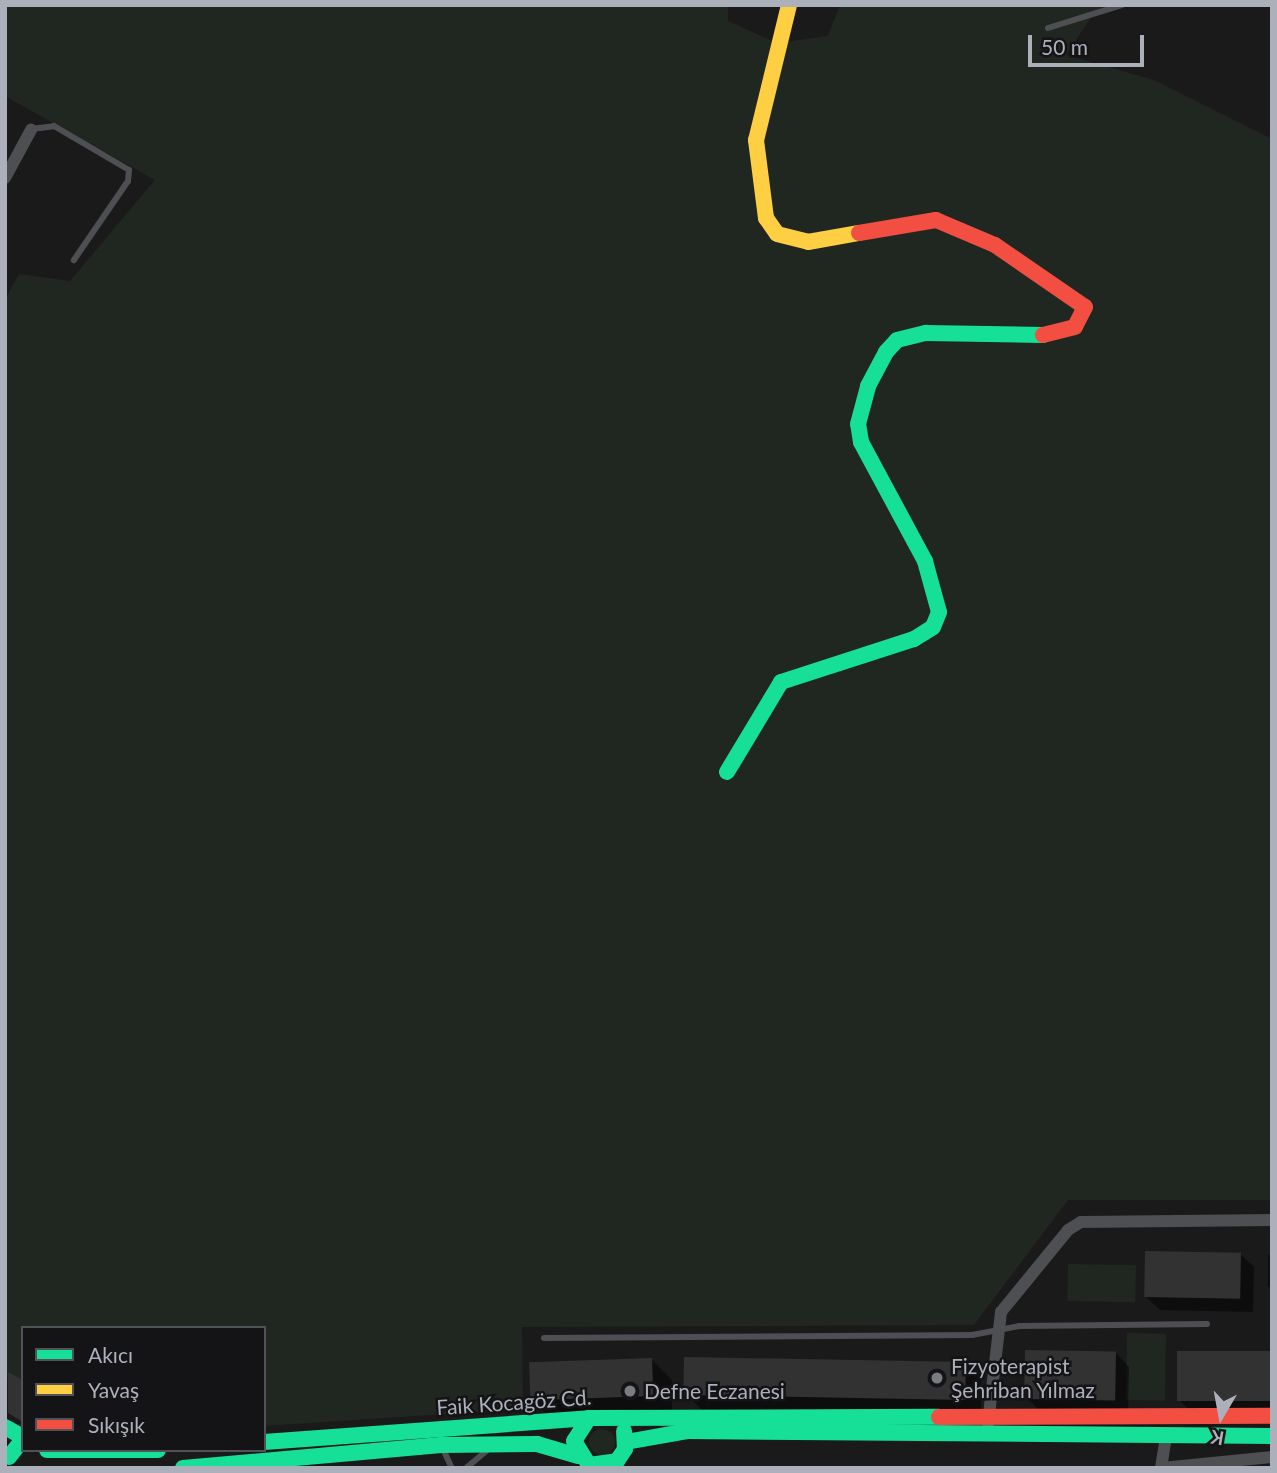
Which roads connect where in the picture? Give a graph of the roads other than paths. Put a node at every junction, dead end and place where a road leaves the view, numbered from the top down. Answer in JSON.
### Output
{"nodes":[{"id":1,"x":789,"y":5,"type":"edge"},
{"id":2,"x":1122,"y":5,"type":"edge"},
{"id":3,"x":1048,"y":28,"type":"dead end"},
{"id":4,"x":31,"y":130,"type":"joint"},
{"id":5,"x":5,"y":178,"type":"edge"},
{"id":6,"x":74,"y":260,"type":"dead end"},
{"id":7,"x":727,"y":772,"type":"dead end"},
{"id":8,"x":1272,"y":1220,"type":"edge"},
{"id":9,"x":1207,"y":1324,"type":"dead end"},
{"id":10,"x":999,"y":1329,"type":"junction"},
{"id":11,"x":544,"y":1338,"type":"dead end"},
{"id":12,"x":989,"y":1412,"type":"junction"},
{"id":13,"x":1272,"y":1416,"type":"edge"},
{"id":14,"x":589,"y":1418,"type":"junction"},
{"id":15,"x":611,"y":1418,"type":"junction"},
{"id":16,"x":5,"y":1427,"type":"edge"},
{"id":17,"x":987,"y":1433,"type":"junction"},
{"id":18,"x":1166,"y":1435,"type":"junction"},
{"id":19,"x":1272,"y":1436,"type":"edge"},
{"id":20,"x":21,"y":1437,"type":"edge"},
{"id":21,"x":21,"y":1442,"type":"edge"},
{"id":22,"x":266,"y":1442,"type":"edge"},
{"id":23,"x":626,"y":1442,"type":"junction"},
{"id":24,"x":441,"y":1445,"type":"junction"},
{"id":25,"x":494,"y":1445,"type":"junction"},
{"id":26,"x":141,"y":1452,"type":"edge"},
{"id":27,"x":1272,"y":1457,"type":"edge"},
{"id":28,"x":10,"y":1461,"type":"edge"},
{"id":29,"x":65,"y":1461,"type":"edge"},
{"id":30,"x":1240,"y":1462,"type":"edge"},
{"id":31,"x":586,"y":1463,"type":"edge"},
{"id":32,"x":224,"y":1464,"type":"edge"},
{"id":33,"x":613,"y":1467,"type":"edge"},
{"id":34,"x":183,"y":1468,"type":"edge"},
{"id":35,"x":452,"y":1468,"type":"edge"},
{"id":36,"x":466,"y":1468,"type":"edge"},
{"id":37,"x":1162,"y":1468,"type":"edge"}],
"edges":[{"from":1,"to":7,"type":"street"},
{"from":2,"to":3,"type":"lane"},
{"from":4,"to":5,"type":"street"},
{"from":4,"to":6,"type":"lane"},
{"from":8,"to":10,"type":"street"},
{"from":9,"to":10,"type":"lane"},
{"from":10,"to":11,"type":"lane"},
{"from":10,"to":12,"type":"street"},
{"from":12,"to":13,"type":"street","name":"Faik Kocagöz Cd."},
{"from":12,"to":15,"type":"street","name":"Faik Kocagöz Cd."},
{"from":12,"to":17,"type":"street"},
{"from":14,"to":15,"type":"street","name":"Faik Kocagöz Cd."},
{"from":14,"to":22,"type":"street","name":"Faik Kocagöz Cd."},
{"from":14,"to":31,"type":"street"},
{"from":15,"to":23,"type":"street"},
{"from":16,"to":20,"type":"street"},
{"from":17,"to":18,"type":"street"},
{"from":17,"to":23,"type":"street"},
{"from":18,"to":19,"type":"street"},
{"from":18,"to":37,"type":"street"},
{"from":21,"to":28,"type":"street"},
{"from":23,"to":33,"type":"street"},
{"from":24,"to":25,"type":"street"},
{"from":24,"to":32,"type":"street"},
{"from":24,"to":35,"type":"lane"},
{"from":25,"to":31,"type":"street"},
{"from":25,"to":36,"type":"lane"},
{"from":26,"to":29,"type":"street"},
{"from":27,"to":30,"type":"street"},
{"from":30,"to":37,"type":"street"},
{"from":31,"to":33,"type":"street"},
{"from":32,"to":34,"type":"street"}]}
